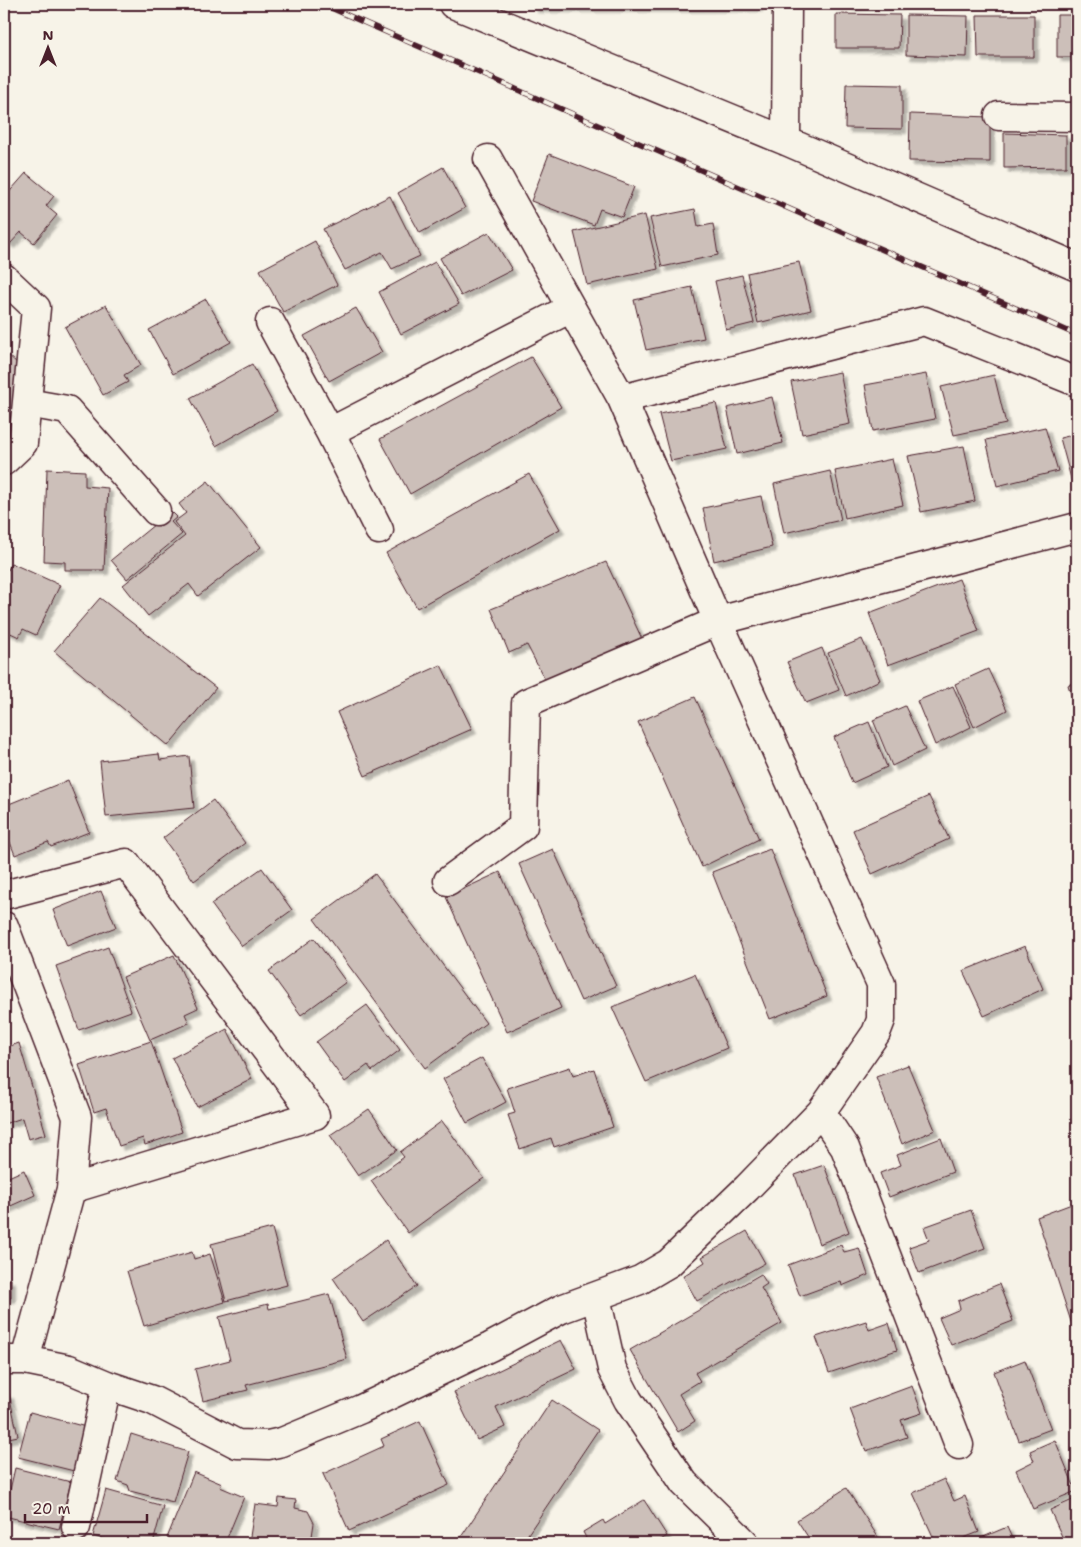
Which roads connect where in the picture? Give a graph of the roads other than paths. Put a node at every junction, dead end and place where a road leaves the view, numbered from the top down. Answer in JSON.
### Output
{"nodes":[{"id":1,"x":453,"y":4,"type":"edge"},
{"id":2,"x":787,"y":4,"type":"edge"},
{"id":3,"x":999,"y":116,"type":"dead end"},
{"id":4,"x":1077,"y":117,"type":"edge"},
{"id":5,"x":786,"y":142,"type":"junction"},
{"id":6,"x":488,"y":159,"type":"dead end"},
{"id":7,"x":1077,"y":268,"type":"edge"},
{"id":8,"x":4,"y":278,"type":"edge"},
{"id":9,"x":571,"y":308,"type":"junction"},
{"id":10,"x":270,"y":322,"type":"dead end"},
{"id":11,"x":1077,"y":382,"type":"edge"},
{"id":12,"x":622,"y":399,"type":"junction"},
{"id":13,"x":27,"y":404,"type":"junction"},
{"id":14,"x":330,"y":432,"type":"junction"},
{"id":15,"x":4,"y":462,"type":"edge"},
{"id":16,"x":156,"y":511,"type":"dead end"},
{"id":17,"x":1077,"y":527,"type":"edge"},
{"id":18,"x":378,"y":530,"type":"dead end"},
{"id":19,"x":718,"y":621,"type":"junction"},
{"id":20,"x":448,"y":881,"type":"dead end"},
{"id":21,"x":4,"y":895,"type":"edge"},
{"id":22,"x":4,"y":926,"type":"edge"},
{"id":23,"x":821,"y":1112,"type":"junction"},
{"id":24,"x":71,"y":1189,"type":"junction"},
{"id":25,"x":596,"y":1297,"type":"junction"},
{"id":26,"x":14,"y":1360,"type":"edge"},
{"id":27,"x":107,"y":1385,"type":"junction"},
{"id":28,"x":959,"y":1445,"type":"dead end"},
{"id":29,"x":76,"y":1527,"type":"dead end"},
{"id":30,"x":745,"y":1543,"type":"edge"}],
"edges":[{"from":1,"to":5,"type":"street"},
{"from":2,"to":5,"type":"street"},
{"from":3,"to":4,"type":"street"},
{"from":5,"to":7,"type":"street"},
{"from":6,"to":9,"type":"street"},
{"from":8,"to":13,"type":"street"},
{"from":9,"to":12,"type":"street"},
{"from":9,"to":14,"type":"street"},
{"from":10,"to":14,"type":"street"},
{"from":11,"to":12,"type":"street"},
{"from":12,"to":19,"type":"street"},
{"from":13,"to":15,"type":"street"},
{"from":13,"to":16,"type":"street"},
{"from":14,"to":18,"type":"street"},
{"from":17,"to":19,"type":"street"},
{"from":19,"to":20,"type":"street"},
{"from":19,"to":23,"type":"street"},
{"from":21,"to":24,"type":"street"},
{"from":22,"to":24,"type":"street"},
{"from":23,"to":25,"type":"street"},
{"from":23,"to":28,"type":"street"},
{"from":24,"to":26,"type":"street"},
{"from":25,"to":27,"type":"street"},
{"from":25,"to":30,"type":"street"},
{"from":26,"to":27,"type":"street"},
{"from":27,"to":29,"type":"street"}]}
